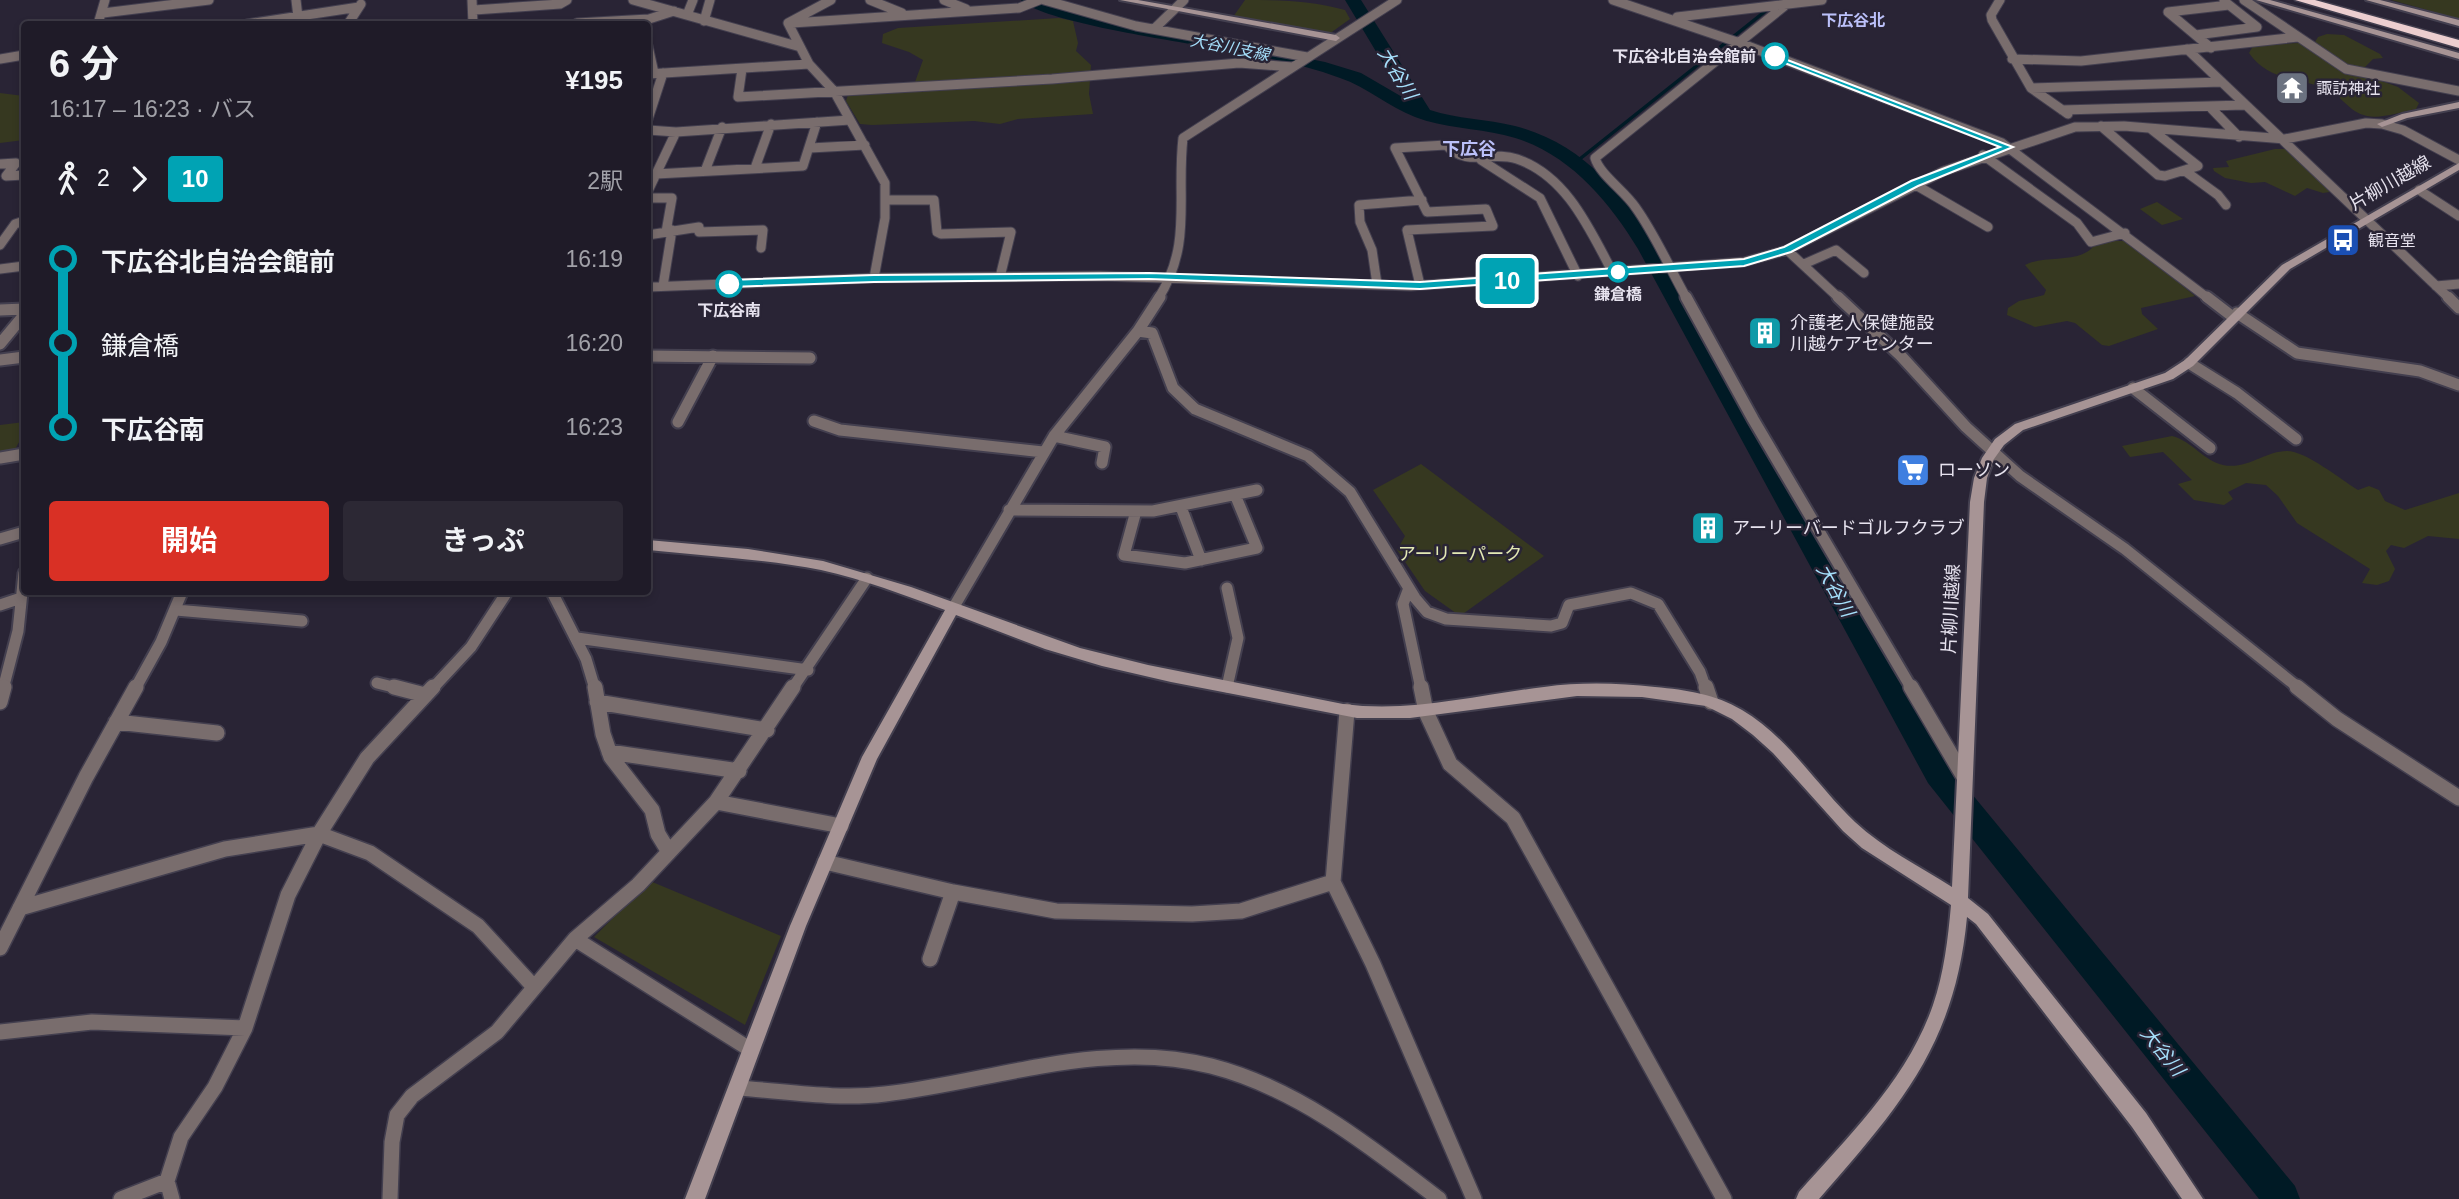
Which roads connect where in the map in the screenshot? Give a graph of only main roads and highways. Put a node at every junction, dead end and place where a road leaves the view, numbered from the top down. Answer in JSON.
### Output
{"nodes":[{"id":1,"x":2301,"y":0,"type":"edge"},
{"id":2,"x":2326,"y":0,"type":"edge"},
{"id":3,"x":2459,"y":37,"type":"edge"},
{"id":4,"x":2459,"y":44,"type":"edge"}],
"edges":[{"from":1,"to":4,"type":"highway"},
{"from":2,"to":3,"type":"highway"}]}
